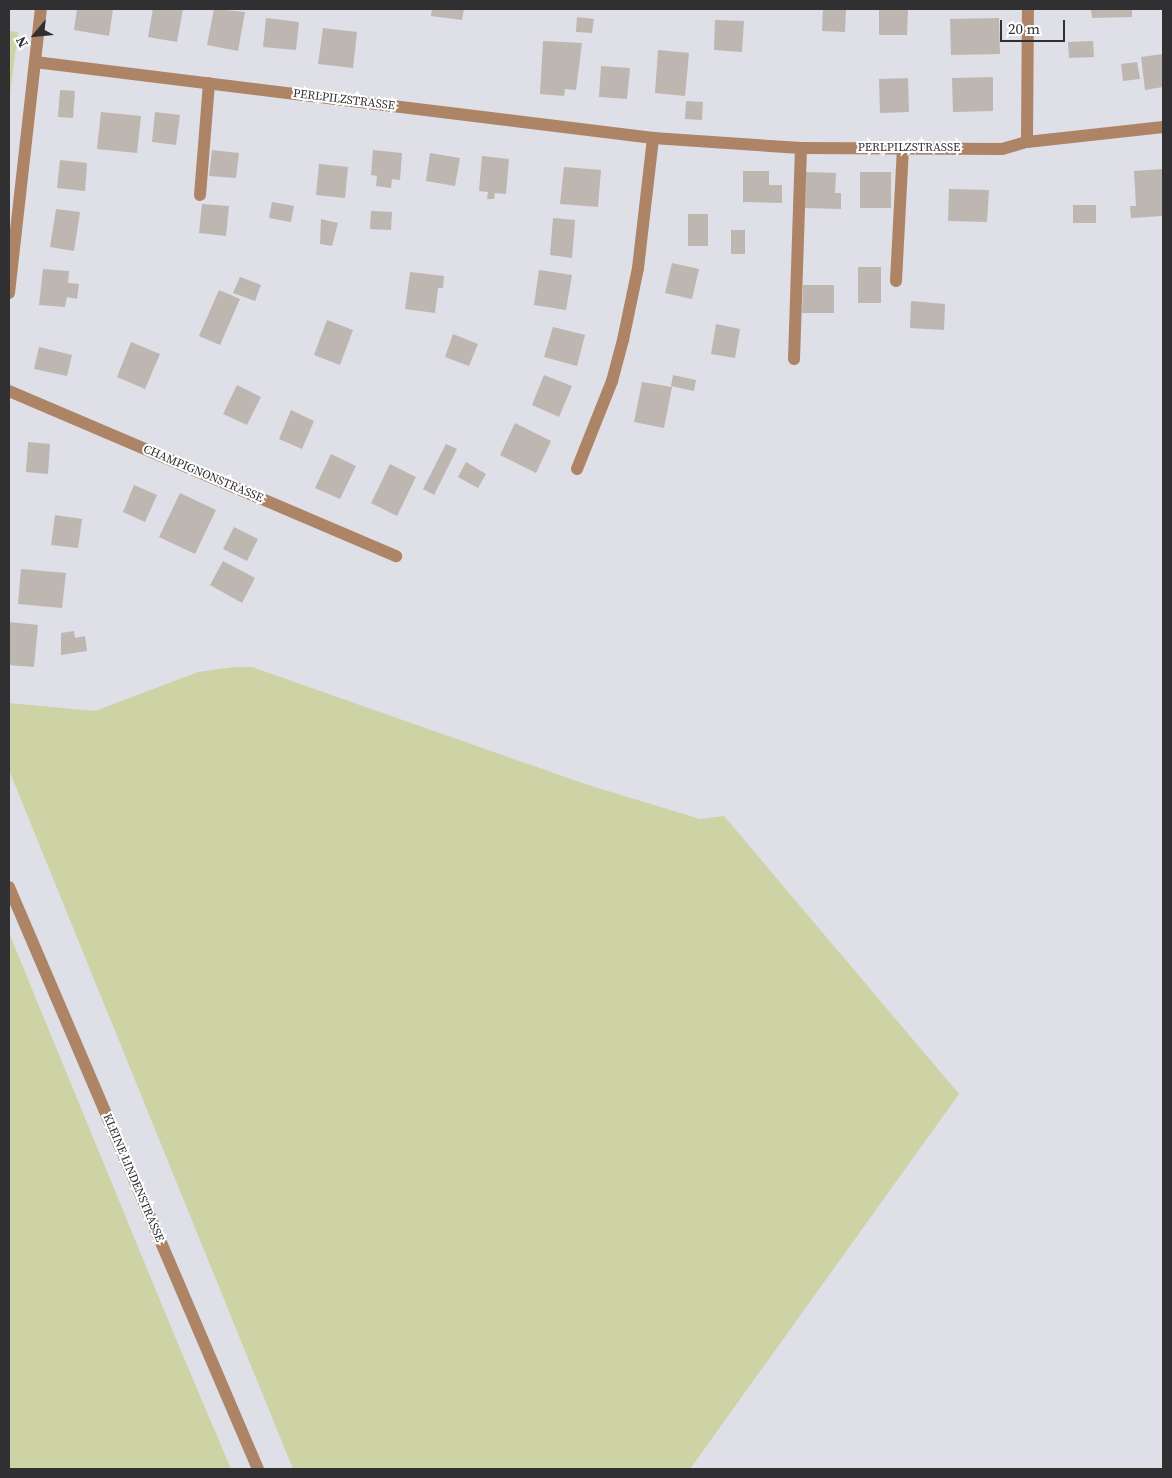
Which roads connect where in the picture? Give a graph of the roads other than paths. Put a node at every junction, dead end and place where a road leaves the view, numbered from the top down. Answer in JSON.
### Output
{"nodes":[{"id":1,"x":41,"y":9,"type":"edge"},
{"id":2,"x":1028,"y":9,"type":"edge"},
{"id":3,"x":35,"y":62,"type":"junction"},
{"id":4,"x":209,"y":84,"type":"junction"},
{"id":5,"x":1163,"y":127,"type":"edge"},
{"id":6,"x":653,"y":138,"type":"junction"},
{"id":7,"x":1026,"y":142,"type":"junction"},
{"id":8,"x":801,"y":148,"type":"junction"},
{"id":9,"x":903,"y":148,"type":"junction"},
{"id":10,"x":200,"y":195,"type":"dead end"},
{"id":11,"x":896,"y":281,"type":"dead end"},
{"id":12,"x":9,"y":293,"type":"edge"},
{"id":13,"x":794,"y":359,"type":"dead end"},
{"id":14,"x":9,"y":391,"type":"edge"},
{"id":15,"x":577,"y":469,"type":"dead end"},
{"id":16,"x":396,"y":556,"type":"dead end"},
{"id":17,"x":9,"y":887,"type":"edge"},
{"id":18,"x":258,"y":1469,"type":"edge"}],
"edges":[{"from":1,"to":3,"type":"street"},
{"from":2,"to":7,"type":"street"},
{"from":3,"to":4,"type":"street","name":"PERLPILZSTRASSE"},
{"from":3,"to":12,"type":"street"},
{"from":4,"to":6,"type":"street","name":"PERLPILZSTRASSE"},
{"from":4,"to":10,"type":"street"},
{"from":5,"to":7,"type":"street","name":"PERLPILZSTRASSE"},
{"from":6,"to":8,"type":"street","name":"PERLPILZSTRASSE"},
{"from":6,"to":15,"type":"street"},
{"from":7,"to":9,"type":"street","name":"PERLPILZSTRASSE"},
{"from":8,"to":9,"type":"street","name":"PERLPILZSTRASSE"},
{"from":8,"to":13,"type":"street"},
{"from":9,"to":11,"type":"street"},
{"from":14,"to":16,"type":"street","name":"CHAMPIGNONSTRASSE"},
{"from":17,"to":18,"type":"street","name":"KLEINE LINDENSTRASSE"}]}
